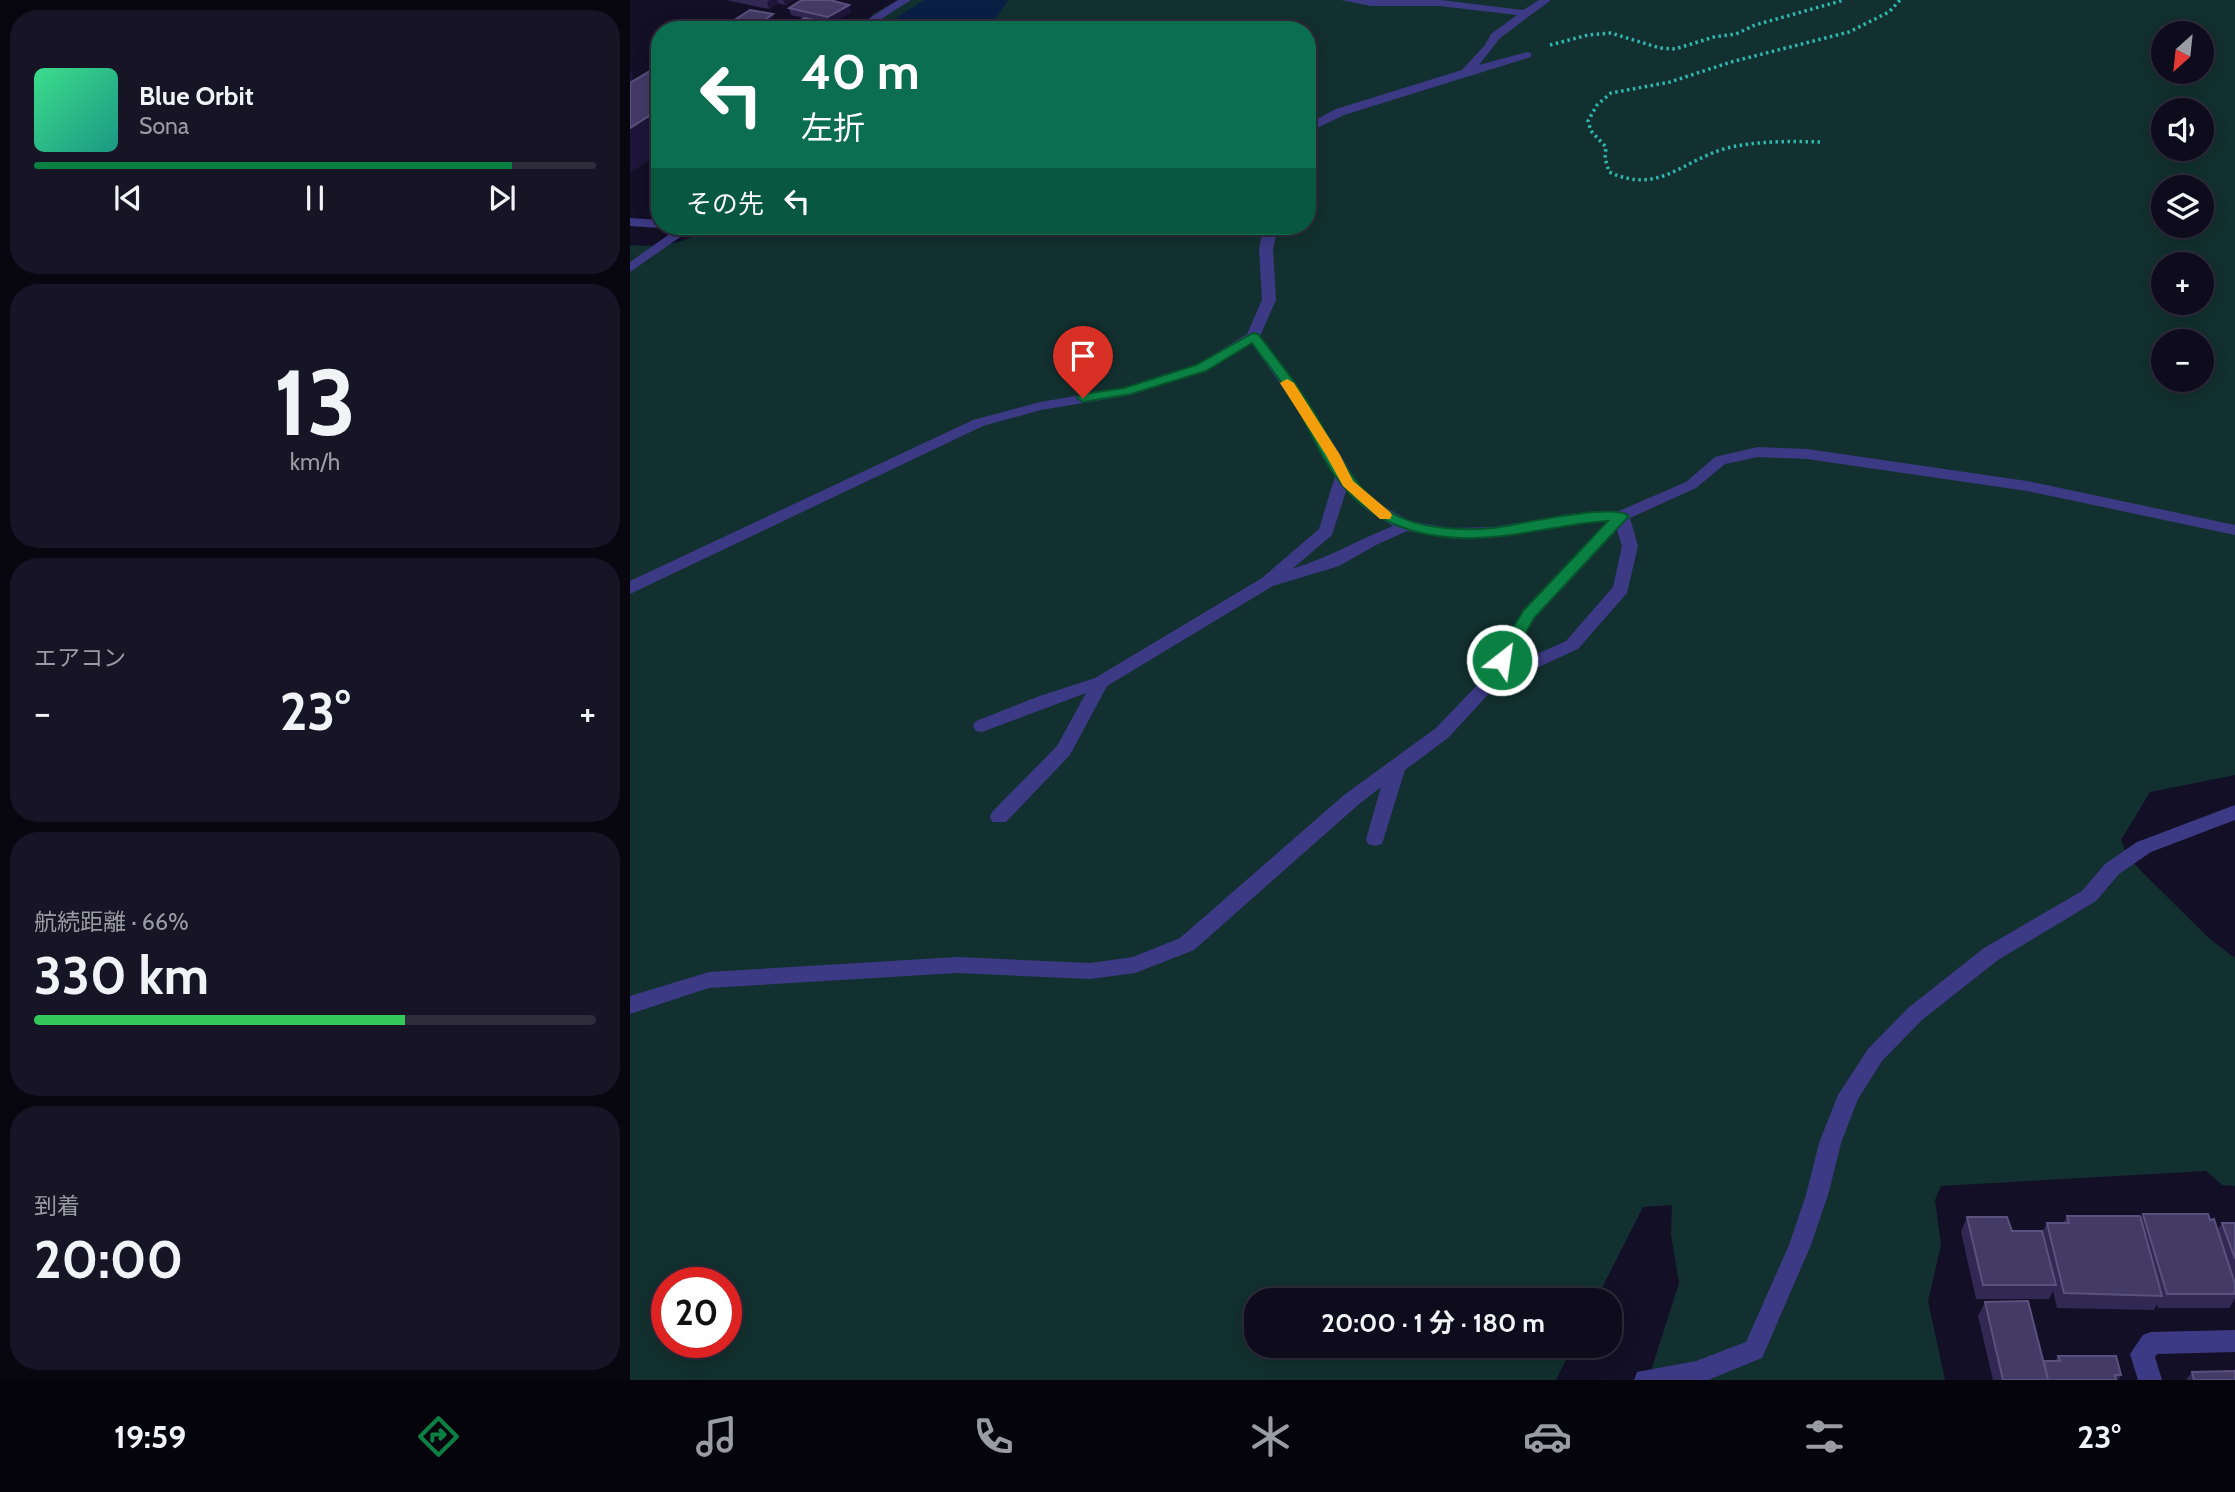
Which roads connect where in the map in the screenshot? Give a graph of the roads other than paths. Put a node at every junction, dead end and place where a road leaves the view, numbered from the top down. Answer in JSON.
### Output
{"nodes":[{"id":1,"x":906,"y":0,"type":"edge"},
{"id":2,"x":1346,"y":0,"type":"edge"},
{"id":3,"x":1546,"y":0,"type":"edge"},
{"id":4,"x":1536,"y":8,"type":"junction"},
{"id":5,"x":871,"y":21,"type":"edge"},
{"id":6,"x":1527,"y":55,"type":"road end"},
{"id":7,"x":1466,"y":72,"type":"junction"},
{"id":8,"x":1316,"y":124,"type":"edge"},
{"id":9,"x":630,"y":222,"type":"edge"},
{"id":10,"x":651,"y":223,"type":"edge"},
{"id":11,"x":672,"y":235,"type":"edge"},
{"id":12,"x":1269,"y":235,"type":"edge"},
{"id":13,"x":630,"y":268,"type":"edge"},
{"id":14,"x":1253,"y":336,"type":"junction"},
{"id":15,"x":1344,"y":473,"type":"junction"},
{"id":16,"x":1621,"y":516,"type":"junction"},
{"id":17,"x":1406,"y":526,"type":"junction"},
{"id":18,"x":2235,"y":530,"type":"edge"},
{"id":19,"x":1268,"y":582,"type":"junction"},
{"id":20,"x":630,"y":588,"type":"edge"},
{"id":21,"x":1101,"y":682,"type":"junction"},
{"id":22,"x":1489,"y":683,"type":"junction"},
{"id":23,"x":982,"y":726,"type":"dead end"},
{"id":24,"x":1397,"y":766,"type":"junction"},
{"id":25,"x":2235,"y":812,"type":"edge"},
{"id":26,"x":999,"y":817,"type":"dead end"},
{"id":27,"x":1375,"y":839,"type":"dead end"},
{"id":28,"x":630,"y":1005,"type":"edge"},
{"id":29,"x":2235,"y":1341,"type":"edge"},
{"id":30,"x":1647,"y":1380,"type":"edge"},
{"id":31,"x":2150,"y":1380,"type":"edge"}],
"edges":[{"from":1,"to":5,"type":"street"},
{"from":2,"to":4,"type":"street"},
{"from":3,"to":4,"type":"street"},
{"from":4,"to":7,"type":"street"},
{"from":6,"to":7,"type":"street"},
{"from":7,"to":8,"type":"street"},
{"from":9,"to":10,"type":"street"},
{"from":11,"to":13,"type":"street"},
{"from":12,"to":14,"type":"street"},
{"from":14,"to":15,"type":"street"},
{"from":14,"to":20,"type":"street"},
{"from":15,"to":17,"type":"street"},
{"from":15,"to":19,"type":"street"},
{"from":16,"to":17,"type":"street"},
{"from":16,"to":18,"type":"street"},
{"from":16,"to":22,"type":"street"},
{"from":16,"to":22,"type":"street"},
{"from":17,"to":19,"type":"street"},
{"from":19,"to":21,"type":"street"},
{"from":21,"to":23,"type":"street"},
{"from":21,"to":26,"type":"street"},
{"from":22,"to":24,"type":"street"},
{"from":24,"to":27,"type":"street"},
{"from":24,"to":28,"type":"street"},
{"from":25,"to":30,"type":"street"},
{"from":29,"to":31,"type":"street"}]}
